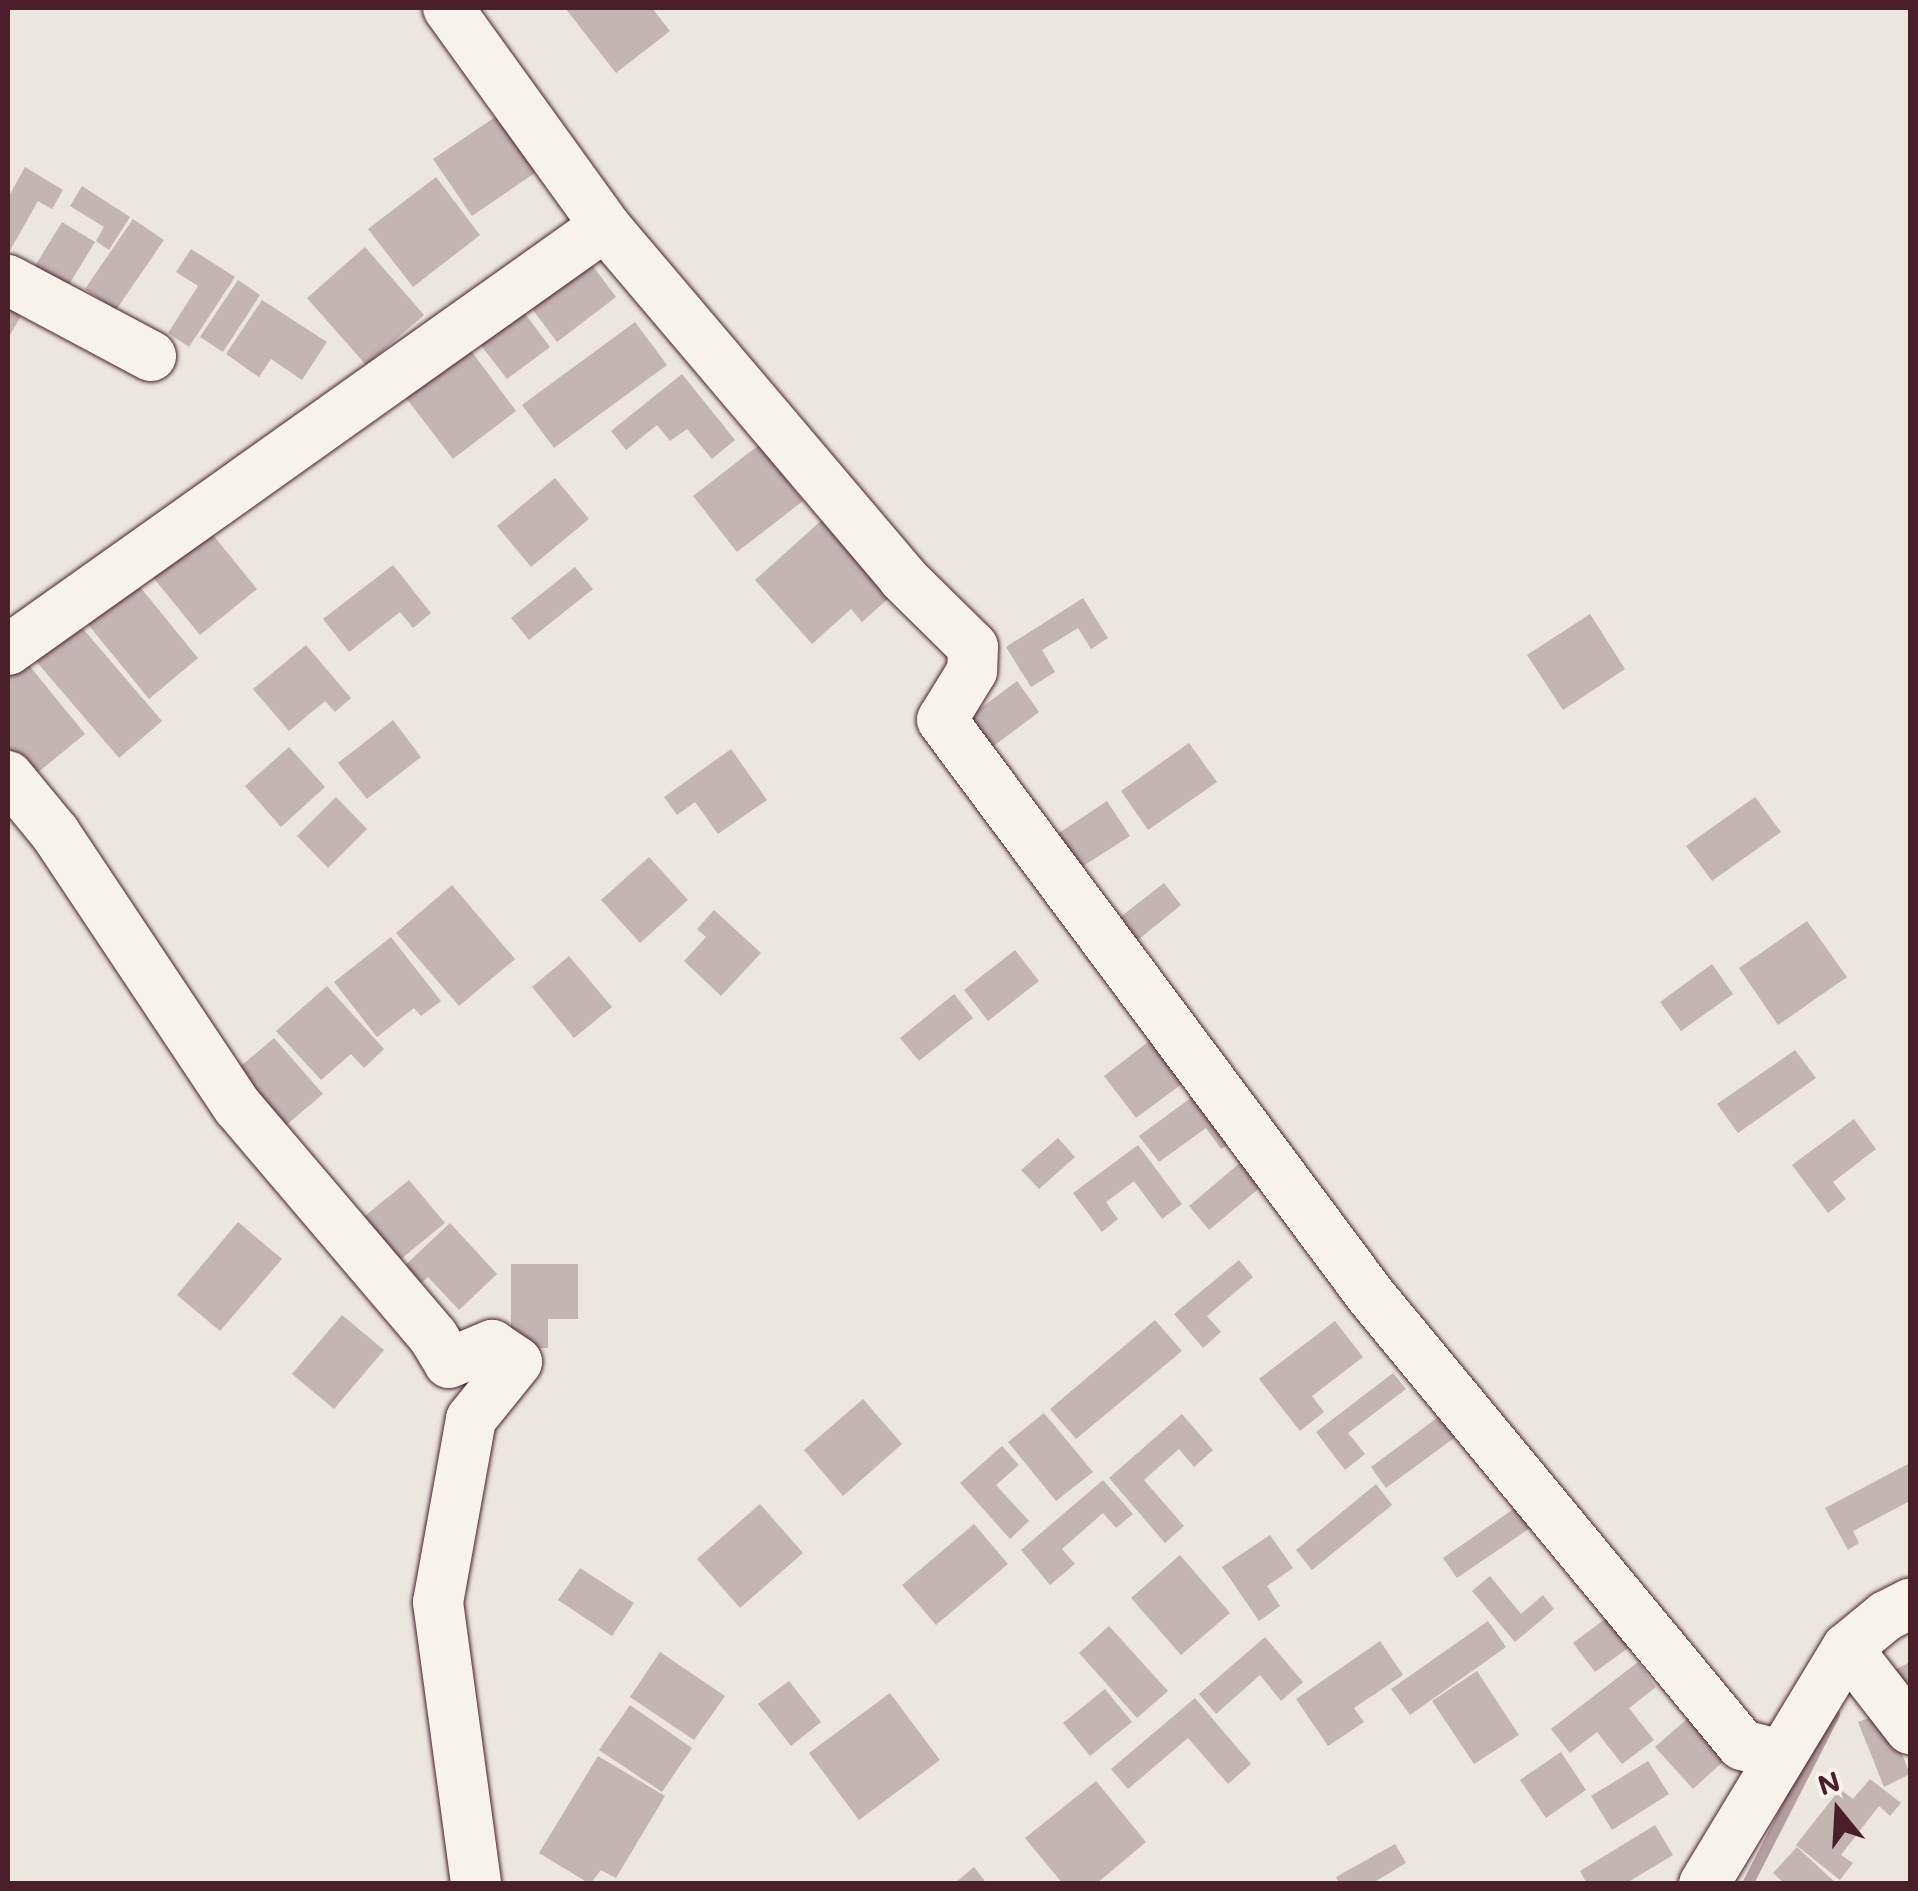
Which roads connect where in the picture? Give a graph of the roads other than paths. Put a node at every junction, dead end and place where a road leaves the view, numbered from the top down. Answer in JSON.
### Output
{"nodes":[{"id":1,"x":448,"y":8,"type":"edge"},
{"id":2,"x":605,"y":226,"type":"junction"},
{"id":3,"x":8,"y":280,"type":"edge"},
{"id":4,"x":151,"y":356,"type":"dead end"},
{"id":5,"x":8,"y":650,"type":"edge"},
{"id":6,"x":8,"y":776,"type":"edge"},
{"id":7,"x":1910,"y":1604,"type":"edge"},
{"id":8,"x":1848,"y":1648,"type":"junction"},
{"id":9,"x":1910,"y":1728,"type":"edge"},
{"id":10,"x":1781,"y":1755,"type":"junction"},
{"id":11,"x":476,"y":1884,"type":"edge"},
{"id":12,"x":1704,"y":1884,"type":"edge"}],
"edges":[{"from":1,"to":2,"type":"street"},
{"from":2,"to":5,"type":"street"},
{"from":2,"to":10,"type":"street"},
{"from":3,"to":4,"type":"street"},
{"from":6,"to":11,"type":"street"},
{"from":7,"to":8,"type":"street"},
{"from":8,"to":9,"type":"street"},
{"from":8,"to":10,"type":"street"},
{"from":10,"to":12,"type":"street"}]}
